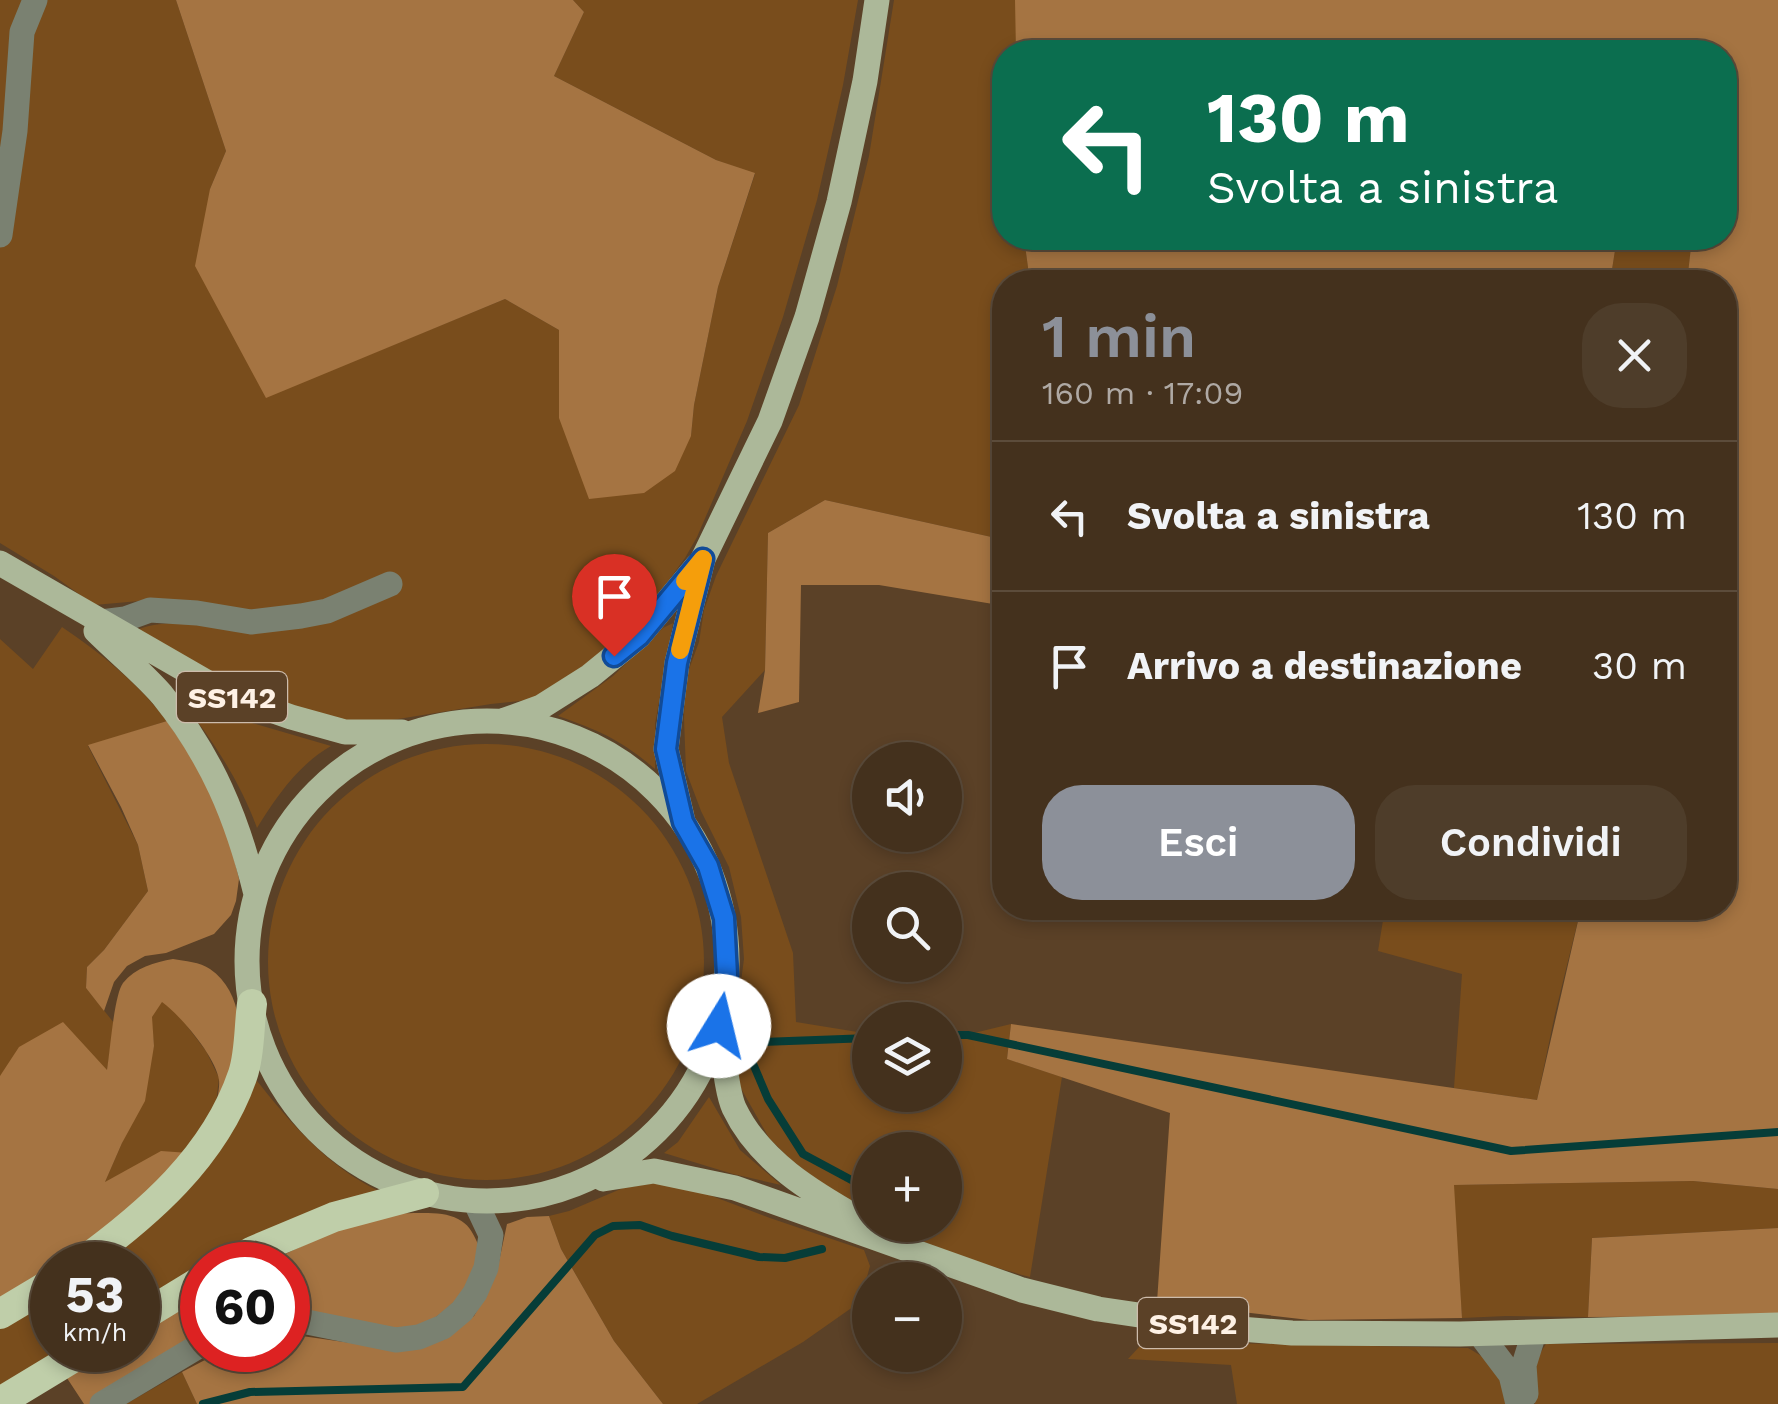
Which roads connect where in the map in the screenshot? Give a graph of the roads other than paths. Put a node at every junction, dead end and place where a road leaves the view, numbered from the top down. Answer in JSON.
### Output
{"nodes":[{"id":1,"x":35,"y":0,"type":"edge"},
{"id":2,"x":877,"y":0,"type":"edge"},
{"id":3,"x":0,"y":235,"type":"edge"},
{"id":4,"x":703,"y":559,"type":"junction"},
{"id":5,"x":0,"y":564,"type":"edge"},
{"id":6,"x":390,"y":584,"type":"dead end"},
{"id":7,"x":67,"y":603,"type":"junction"},
{"id":8,"x":101,"y":622,"type":"junction"},
{"id":9,"x":500,"y":721,"type":"junction"},
{"id":10,"x":417,"y":732,"type":"junction"},
{"id":11,"x":683,"y":822,"type":"junction"},
{"id":12,"x":256,"y":896,"type":"junction"},
{"id":13,"x":252,"y":1004,"type":"junction"},
{"id":14,"x":719,"y":1026,"type":"junction"},
{"id":15,"x":583,"y":1182,"type":"junction"},
{"id":16,"x":424,"y":1193,"type":"junction"},
{"id":17,"x":475,"y":1201,"type":"junction"},
{"id":18,"x":852,"y":1215,"type":"edge"},
{"id":19,"x":110,"y":1242,"type":"edge"},
{"id":20,"x":275,"y":1242,"type":"edge"},
{"id":21,"x":901,"y":1242,"type":"edge"},
{"id":22,"x":934,"y":1260,"type":"junction"},
{"id":23,"x":30,"y":1296,"type":"edge"},
{"id":24,"x":0,"y":1314,"type":"edge"},
{"id":25,"x":310,"y":1323,"type":"edge"},
{"id":26,"x":1778,"y":1325,"type":"edge"},
{"id":27,"x":1480,"y":1334,"type":"junction"},
{"id":28,"x":1534,"y":1334,"type":"junction"},
{"id":29,"x":180,"y":1357,"type":"edge"},
{"id":30,"x":50,"y":1372,"type":"edge"},
{"id":31,"x":0,"y":1402,"type":"edge"},
{"id":32,"x":102,"y":1404,"type":"edge"},
{"id":33,"x":1518,"y":1404,"type":"edge"},
{"id":34,"x":1527,"y":1404,"type":"edge"}],
"edges":[{"from":1,"to":3,"type":"street"},
{"from":2,"to":4,"type":"main road"},
{"from":4,"to":9,"type":"main road"},
{"from":4,"to":11,"type":"main road"},
{"from":5,"to":7,"type":"main road","number":"SS142"},
{"from":6,"to":8,"type":"street"},
{"from":7,"to":8,"type":"main road","number":"SS142"},
{"from":7,"to":12,"type":"main road","number":"SS142"},
{"from":8,"to":10,"type":"main road","number":"SS142"},
{"from":9,"to":10,"type":"main road"},
{"from":9,"to":11,"type":"main road"},
{"from":10,"to":12,"type":"main road"},
{"from":11,"to":14,"type":"main road"},
{"from":12,"to":13,"type":"main road"},
{"from":13,"to":16,"type":"main road"},
{"from":13,"to":19,"type":"highway"},
{"from":14,"to":15,"type":"main road"},
{"from":14,"to":18,"type":"main road","number":"SS142"},
{"from":15,"to":17,"type":"main road"},
{"from":15,"to":22,"type":"main road","number":"SS142"},
{"from":16,"to":17,"type":"main road"},
{"from":16,"to":20,"type":"highway"},
{"from":17,"to":25,"type":"street"},
{"from":21,"to":22,"type":"main road","number":"SS142"},
{"from":22,"to":27,"type":"main road","number":"SS142"},
{"from":23,"to":24,"type":"highway"},
{"from":26,"to":28,"type":"main road","number":"SS142"},
{"from":27,"to":28,"type":"main road","number":"SS142"},
{"from":27,"to":33,"type":"street"},
{"from":28,"to":34,"type":"street"},
{"from":29,"to":32,"type":"street"},
{"from":30,"to":31,"type":"highway"}]}
